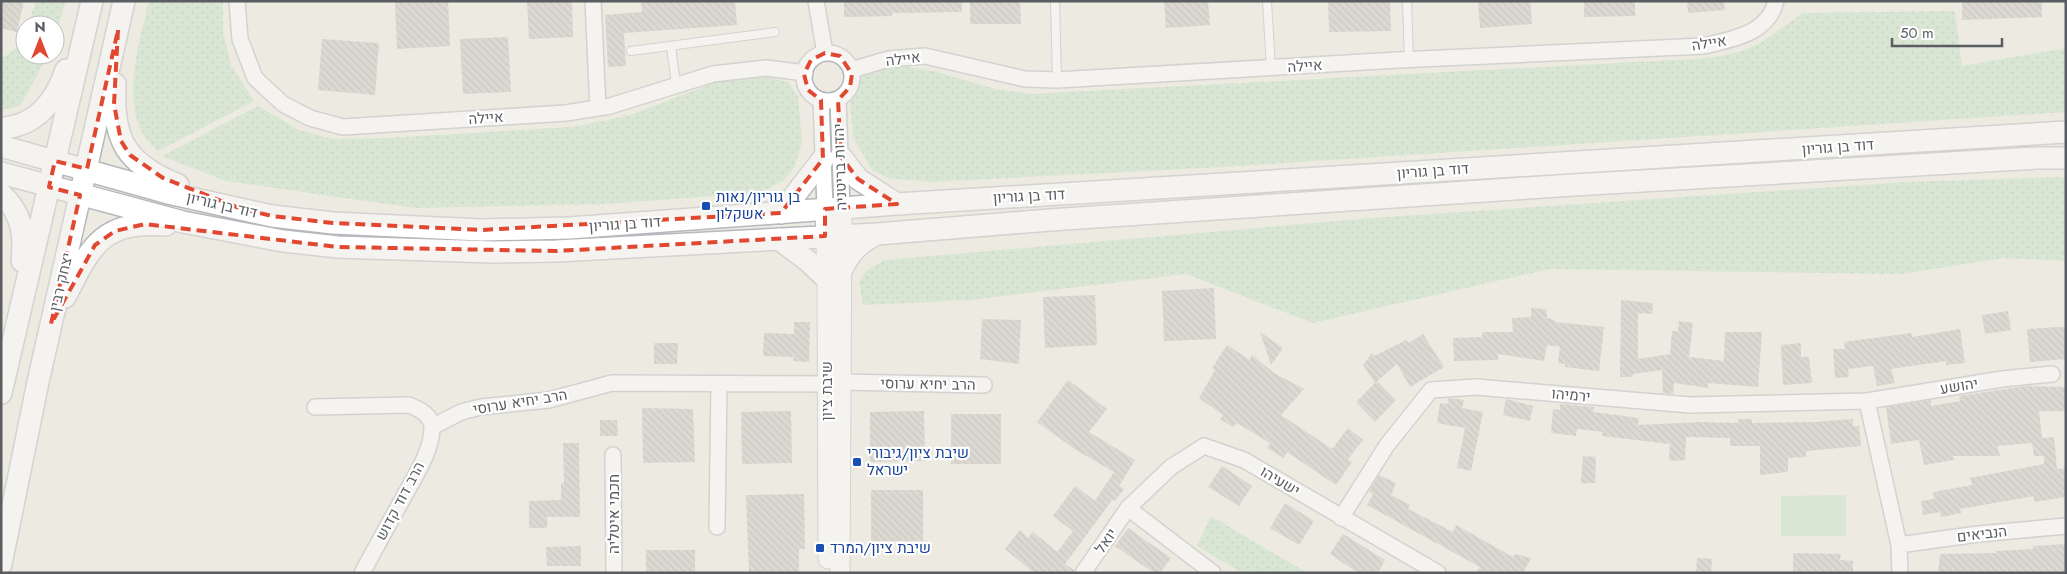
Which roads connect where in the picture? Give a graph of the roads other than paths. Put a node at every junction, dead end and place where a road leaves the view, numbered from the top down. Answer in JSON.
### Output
{"nodes":[{"id":1,"x":90,"y":1,"type":"edge"},
{"id":2,"x":124,"y":1,"type":"edge"},
{"id":3,"x":237,"y":1,"type":"edge"},
{"id":4,"x":594,"y":1,"type":"edge"},
{"id":5,"x":816,"y":1,"type":"edge"},
{"id":6,"x":1055,"y":1,"type":"edge"},
{"id":7,"x":1267,"y":1,"type":"edge"},
{"id":8,"x":1407,"y":1,"type":"edge"},
{"id":9,"x":1776,"y":1,"type":"edge"},
{"id":10,"x":118,"y":30,"type":"junction"},
{"id":11,"x":775,"y":32,"type":"dead end"},
{"id":12,"x":671,"y":46,"type":"junction"},
{"id":13,"x":632,"y":51,"type":"dead end"},
{"id":14,"x":825,"y":53,"type":"junction"},
{"id":15,"x":1409,"y":60,"type":"junction"},
{"id":16,"x":1271,"y":68,"type":"junction"},
{"id":17,"x":851,"y":70,"type":"junction"},
{"id":18,"x":805,"y":73,"type":"junction"},
{"id":19,"x":1057,"y":80,"type":"junction"},
{"id":20,"x":676,"y":84,"type":"junction"},
{"id":21,"x":838,"y":99,"type":"junction"},
{"id":22,"x":821,"y":100,"type":"junction"},
{"id":23,"x":598,"y":108,"type":"junction"},
{"id":24,"x":1,"y":128,"type":"edge"},
{"id":25,"x":2066,"y":132,"type":"edge"},
{"id":26,"x":1,"y":146,"type":"edge"},
{"id":27,"x":832,"y":158,"type":"junction"},
{"id":28,"x":2066,"y":158,"type":"edge"},
{"id":29,"x":55,"y":161,"type":"junction"},
{"id":30,"x":87,"y":169,"type":"junction"},
{"id":31,"x":1,"y":173,"type":"edge"},
{"id":32,"x":49,"y":187,"type":"junction"},
{"id":33,"x":1,"y":194,"type":"edge"},
{"id":34,"x":80,"y":195,"type":"junction"},
{"id":35,"x":897,"y":204,"type":"junction"},
{"id":36,"x":239,"y":208,"type":"junction"},
{"id":37,"x":833,"y":209,"type":"junction"},
{"id":38,"x":781,"y":213,"type":"junction"},
{"id":39,"x":877,"y":234,"type":"junction"},
{"id":40,"x":834,"y":236,"type":"junction"},
{"id":41,"x":779,"y":239,"type":"junction"},
{"id":42,"x":283,"y":241,"type":"junction"},
{"id":43,"x":834,"y":274,"type":"junction"},
{"id":44,"x":51,"y":324,"type":"junction"},
{"id":45,"x":14,"y":340,"type":"junction"},
{"id":46,"x":2052,"y":374,"type":"dead end"},
{"id":47,"x":834,"y":383,"type":"junction"},
{"id":48,"x":719,"y":384,"type":"junction"},
{"id":49,"x":984,"y":385,"type":"dead end"},
{"id":50,"x":1,"y":393,"type":"edge"},
{"id":51,"x":1867,"y":402,"type":"junction"},
{"id":52,"x":315,"y":407,"type":"dead end"},
{"id":53,"x":432,"y":426,"type":"junction"},
{"id":54,"x":613,"y":455,"type":"dead end"},
{"id":55,"x":1128,"y":508,"type":"junction"},
{"id":56,"x":1341,"y":518,"type":"junction"},
{"id":57,"x":2066,"y":526,"type":"edge"},
{"id":58,"x":717,"y":528,"type":"dead end"},
{"id":59,"x":1899,"y":545,"type":"junction"},
{"id":60,"x":1,"y":564,"type":"edge"},
{"id":61,"x":362,"y":573,"type":"edge"},
{"id":62,"x":614,"y":573,"type":"edge"},
{"id":63,"x":828,"y":573,"type":"edge"},
{"id":64,"x":840,"y":573,"type":"edge"},
{"id":65,"x":1083,"y":573,"type":"edge"},
{"id":66,"x":1213,"y":573,"type":"edge"},
{"id":67,"x":1438,"y":573,"type":"edge"},
{"id":68,"x":1900,"y":573,"type":"edge"}],
"edges":[{"from":1,"to":24,"type":"main road"},
{"from":1,"to":29,"type":"main road"},
{"from":2,"to":10,"type":"main road","name":"יצחק רבין"},
{"from":3,"to":23,"type":"street","name":"איילה"},
{"from":4,"to":23,"type":"street"},
{"from":5,"to":14,"type":"street"},
{"from":6,"to":19,"type":"lane"},
{"from":7,"to":16,"type":"lane"},
{"from":8,"to":15,"type":"lane"},
{"from":9,"to":15,"type":"street","name":"איילה"},
{"from":10,"to":30,"type":"main road","name":"יצחק רבין"},
{"from":10,"to":36,"type":"main road"},
{"from":11,"to":12,"type":"lane"},
{"from":12,"to":13,"type":"lane"},
{"from":12,"to":20,"type":"lane"},
{"from":14,"to":17,"type":"street"},
{"from":14,"to":18,"type":"street"},
{"from":15,"to":16,"type":"street","name":"איילה"},
{"from":16,"to":19,"type":"street","name":"איילה"},
{"from":17,"to":19,"type":"street","name":"איילה"},
{"from":17,"to":21,"type":"street"},
{"from":18,"to":20,"type":"street","name":"איילה"},
{"from":18,"to":22,"type":"street"},
{"from":20,"to":23,"type":"street","name":"איילה"},
{"from":21,"to":22,"type":"street"},
{"from":21,"to":27,"type":"street","name":"יהדות בריטניה"},
{"from":22,"to":27,"type":"street","name":"יהדות בריטניה"},
{"from":25,"to":35,"type":"main road","name":"דוד בן גוריון"},
{"from":26,"to":29,"type":"main road","name":"דוד בן גוריון"},
{"from":27,"to":35,"type":"main road"},
{"from":27,"to":37,"type":"street","name":"יהדות בריטניה"},
{"from":27,"to":38,"type":"main road"},
{"from":28,"to":39,"type":"main road","name":"דוד בן גוריון"},
{"from":29,"to":30,"type":"main road","name":"דוד בן גוריון"},
{"from":29,"to":32,"type":"main road"},
{"from":30,"to":34,"type":"main road","name":"יצחק רבין"},
{"from":30,"to":36,"type":"main road","name":"דוד בן גוריון"},
{"from":31,"to":32,"type":"main road","name":"דוד בן גוריון"},
{"from":32,"to":34,"type":"main road","name":"דוד בן גוריון"},
{"from":32,"to":45,"type":"main road"},
{"from":33,"to":45,"type":"main road"},
{"from":34,"to":42,"type":"main road","name":"דוד בן גוריון"},
{"from":34,"to":44,"type":"main road","name":"יצחק רבין"},
{"from":35,"to":37,"type":"main road","name":"דוד בן גוריון"},
{"from":36,"to":38,"type":"main road","name":"דוד בן גוריון"},
{"from":37,"to":38,"type":"main road","name":"דוד בן גוריון"},
{"from":37,"to":40,"type":"street","name":"יהדות בריטניה"},
{"from":39,"to":40,"type":"main road","name":"דוד בן גוריון"},
{"from":39,"to":43,"type":"main road"},
{"from":40,"to":41,"type":"main road","name":"דוד בן גוריון"},
{"from":40,"to":43,"type":"street","name":"שיבת ציון"},
{"from":41,"to":42,"type":"main road","name":"דוד בן גוריון"},
{"from":41,"to":43,"type":"main road"},
{"from":42,"to":44,"type":"main road"},
{"from":43,"to":47,"type":"street","name":"שיבת ציון"},
{"from":44,"to":60,"type":"main road","name":"יצחק רבין"},
{"from":45,"to":50,"type":"main road"},
{"from":46,"to":51,"type":"street","name":"יהושע"},
{"from":47,"to":48,"type":"street","name":"הרב יחיא ערוסי"},
{"from":47,"to":49,"type":"street","name":"הרב יחיא ערוסי"},
{"from":47,"to":63,"type":"street","name":"שיבת ציון"},
{"from":47,"to":64,"type":"street","name":"שיבת ציון"},
{"from":48,"to":53,"type":"street","name":"הרב יחיא ערוסי"},
{"from":48,"to":58,"type":"street"},
{"from":51,"to":56,"type":"street","name":"ירמיהו"},
{"from":51,"to":59,"type":"street"},
{"from":52,"to":53,"type":"street"},
{"from":53,"to":61,"type":"street","name":"הרב דוד קדוש"},
{"from":54,"to":62,"type":"street","name":"חכמי איטליה"},
{"from":55,"to":56,"type":"street","name":"ישעיהו"},
{"from":55,"to":65,"type":"street","name":"יואל"},
{"from":55,"to":66,"type":"street"},
{"from":56,"to":67,"type":"street","name":"ישעיהו"},
{"from":57,"to":59,"type":"street","name":"הנביאים"},
{"from":59,"to":68,"type":"street"}]}
